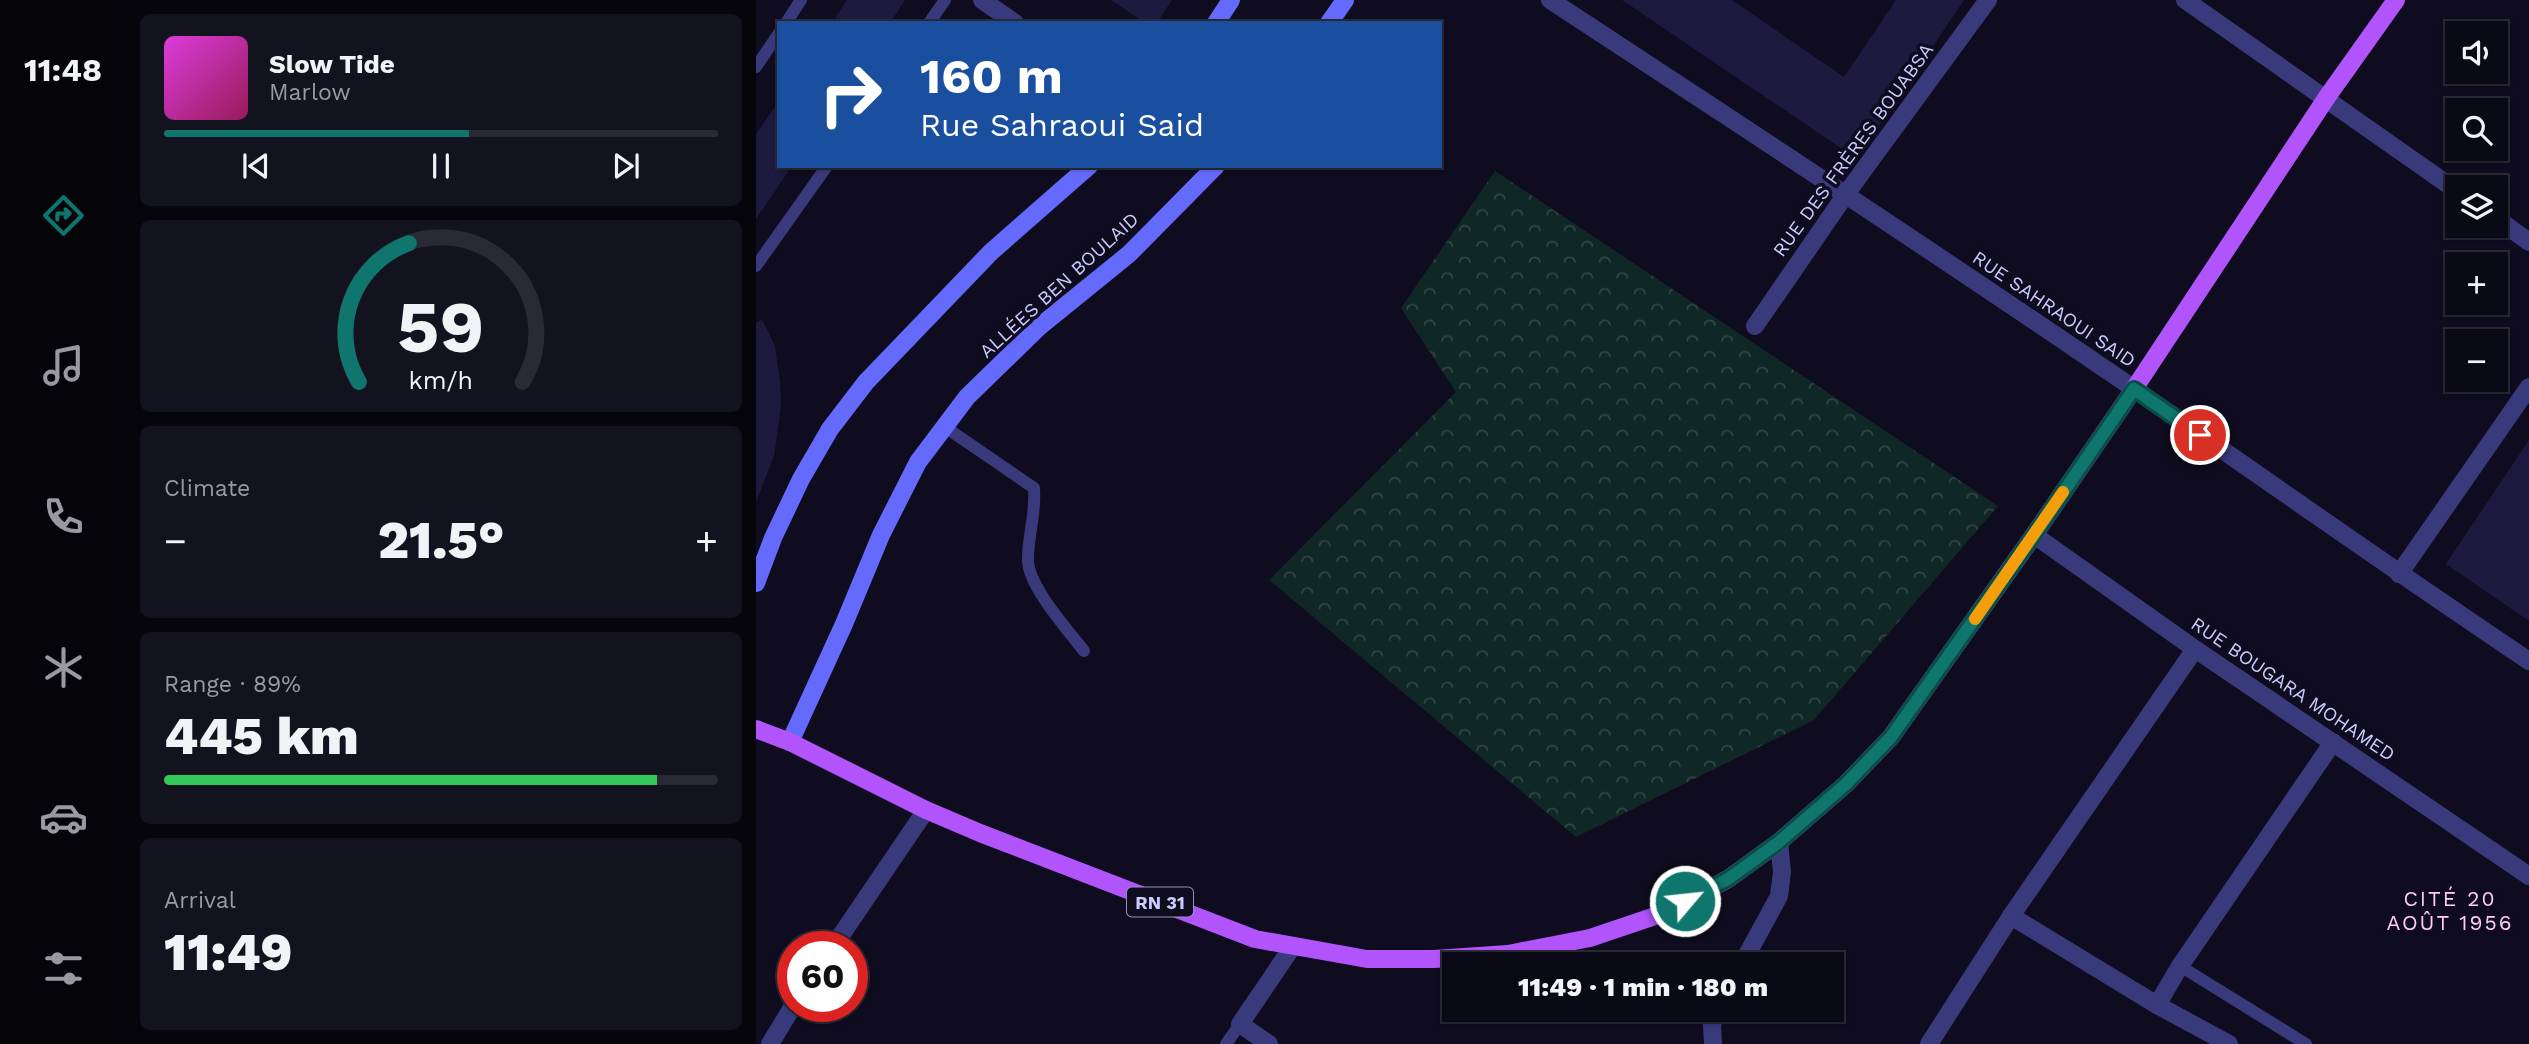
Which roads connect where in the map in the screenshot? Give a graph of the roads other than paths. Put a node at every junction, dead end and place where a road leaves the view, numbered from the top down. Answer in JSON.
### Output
{"nodes":[{"id":1,"x":801,"y":0,"type":"edge"},
{"id":2,"x":945,"y":0,"type":"edge"},
{"id":3,"x":982,"y":0,"type":"edge"},
{"id":4,"x":1345,"y":0,"type":"edge"},
{"id":5,"x":1550,"y":0,"type":"edge"},
{"id":6,"x":1988,"y":0,"type":"edge"},
{"id":7,"x":2185,"y":0,"type":"edge"},
{"id":8,"x":2396,"y":0,"type":"edge"},
{"id":9,"x":1227,"y":2,"type":"edge"},
{"id":10,"x":787,"y":21,"type":"edge"},
{"id":11,"x":930,"y":21,"type":"edge"},
{"id":12,"x":1012,"y":21,"type":"edge"},
{"id":13,"x":1217,"y":21,"type":"edge"},
{"id":14,"x":1330,"y":21,"type":"edge"},
{"id":15,"x":777,"y":36,"type":"edge"},
{"id":16,"x":756,"y":67,"type":"edge"},
{"id":17,"x":2327,"y":97,"type":"junction"},
{"id":18,"x":826,"y":168,"type":"edge"},
{"id":19,"x":1087,"y":168,"type":"edge"},
{"id":20,"x":1214,"y":168,"type":"edge"},
{"id":21,"x":2445,"y":182,"type":"edge"},
{"id":22,"x":1846,"y":194,"type":"junction"},
{"id":23,"x":2508,"y":227,"type":"edge"},
{"id":24,"x":2529,"y":242,"type":"edge"},
{"id":25,"x":756,"y":266,"type":"edge"},
{"id":26,"x":1755,"y":326,"type":"dead end"},
{"id":27,"x":2529,"y":387,"type":"edge"},
{"id":28,"x":2134,"y":389,"type":"junction"},
{"id":29,"x":945,"y":427,"type":"junction"},
{"id":30,"x":2034,"y":535,"type":"junction"},
{"id":31,"x":2399,"y":574,"type":"junction"},
{"id":32,"x":756,"y":583,"type":"edge"},
{"id":33,"x":2195,"y":649,"type":"junction"},
{"id":34,"x":1084,"y":651,"type":"dead end"},
{"id":35,"x":2529,"y":661,"type":"edge"},
{"id":36,"x":756,"y":729,"type":"edge"},
{"id":37,"x":790,"y":742,"type":"junction"},
{"id":38,"x":2333,"y":742,"type":"junction"},
{"id":39,"x":926,"y":810,"type":"junction"},
{"id":40,"x":1779,"y":842,"type":"junction"},
{"id":41,"x":2529,"y":876,"type":"edge"},
{"id":42,"x":2011,"y":916,"type":"junction"},
{"id":43,"x":844,"y":931,"type":"edge"},
{"id":44,"x":1293,"y":946,"type":"junction"},
{"id":45,"x":1749,"y":952,"type":"edge"},
{"id":46,"x":2180,"y":966,"type":"junction"},
{"id":47,"x":2157,"y":1005,"type":"junction"},
{"id":48,"x":783,"y":1022,"type":"edge"},
{"id":49,"x":1713,"y":1022,"type":"edge"},
{"id":50,"x":1240,"y":1024,"type":"junction"},
{"id":51,"x":770,"y":1044,"type":"edge"},
{"id":52,"x":1226,"y":1044,"type":"edge"},
{"id":53,"x":1269,"y":1044,"type":"edge"},
{"id":54,"x":1713,"y":1044,"type":"edge"},
{"id":55,"x":1930,"y":1044,"type":"edge"},
{"id":56,"x":2230,"y":1044,"type":"edge"},
{"id":57,"x":2306,"y":1044,"type":"edge"}],
"edges":[{"from":1,"to":10,"type":"lane"},
{"from":2,"to":11,"type":"lane"},
{"from":3,"to":12,"type":"street"},
{"from":4,"to":14,"type":"main road"},
{"from":5,"to":22,"type":"street","name":"RUE SAHRAOUI SAID"},
{"from":6,"to":22,"type":"street","name":"RUE DES FRÈRES BOUABSA"},
{"from":7,"to":17,"type":"street"},
{"from":8,"to":17,"type":"main road","number":"RN 31"},
{"from":9,"to":13,"type":"main road"},
{"from":15,"to":16,"type":"lane"},
{"from":17,"to":21,"type":"street"},
{"from":17,"to":28,"type":"main road","number":"RN 31"},
{"from":18,"to":25,"type":"lane"},
{"from":19,"to":32,"type":"main road"},
{"from":20,"to":29,"type":"main road","name":"ALLÉES BEN BOULAID"},
{"from":22,"to":26,"type":"street","name":"RUE DES FRÈRES BOUABSA"},
{"from":22,"to":28,"type":"street","name":"RUE SAHRAOUI SAID"},
{"from":23,"to":24,"type":"street"},
{"from":27,"to":31,"type":"street"},
{"from":28,"to":30,"type":"main road","number":"RN 31"},
{"from":28,"to":31,"type":"street","name":"RUE SAHRAOUI SAID"},
{"from":29,"to":34,"type":"lane"},
{"from":29,"to":37,"type":"main road","name":"ALLÉES BEN BOULAID"},
{"from":30,"to":33,"type":"street","name":"RUE BOUGARA MOHAMED"},
{"from":30,"to":40,"type":"main road","number":"RN 31"},
{"from":31,"to":35,"type":"street","name":"RUE SAHRAOUI SAID"},
{"from":33,"to":38,"type":"street","name":"RUE BOUGARA MOHAMED"},
{"from":33,"to":42,"type":"street"},
{"from":36,"to":37,"type":"main road","number":"RN 31"},
{"from":37,"to":39,"type":"main road","number":"RN 31"},
{"from":38,"to":41,"type":"street","name":"RUE BOUGARA MOHAMED"},
{"from":38,"to":46,"type":"street"},
{"from":39,"to":43,"type":"street"},
{"from":39,"to":44,"type":"main road","number":"RN 31"},
{"from":40,"to":44,"type":"main road","number":"RN 31"},
{"from":40,"to":45,"type":"street"},
{"from":42,"to":47,"type":"street"},
{"from":42,"to":55,"type":"street"},
{"from":44,"to":50,"type":"street"},
{"from":46,"to":47,"type":"street"},
{"from":46,"to":57,"type":"lane"},
{"from":47,"to":56,"type":"street"},
{"from":48,"to":51,"type":"street"},
{"from":49,"to":54,"type":"street"},
{"from":50,"to":52,"type":"lane"},
{"from":50,"to":53,"type":"street"}]}
